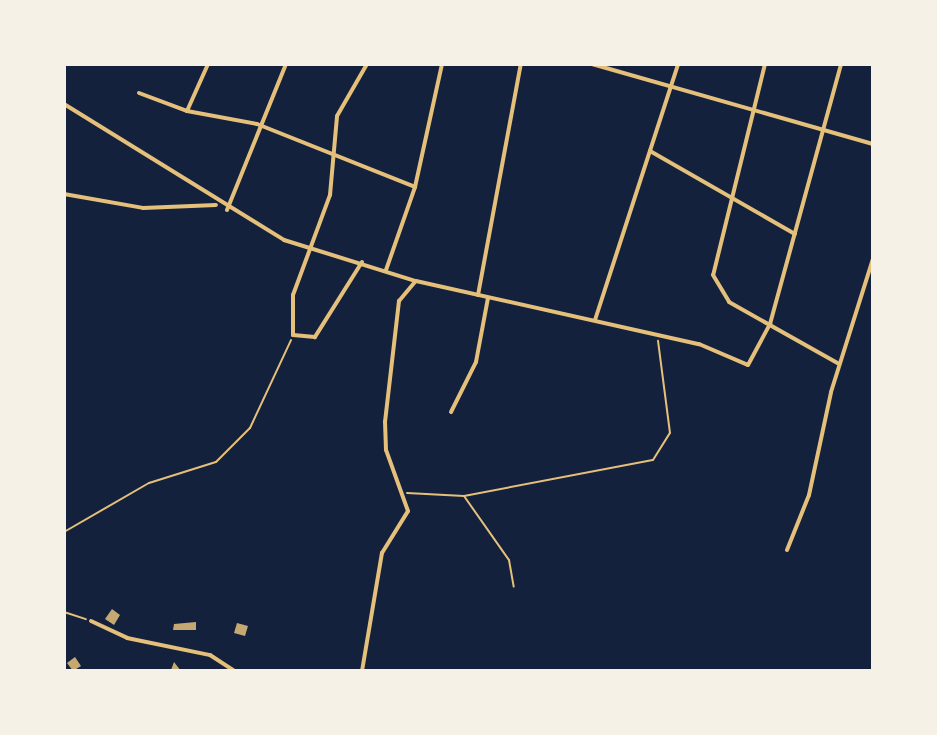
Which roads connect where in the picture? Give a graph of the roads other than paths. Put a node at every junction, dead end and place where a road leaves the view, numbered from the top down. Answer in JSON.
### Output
{"nodes":[{"id":1,"x":208,"y":64,"type":"edge"},
{"id":2,"x":286,"y":64,"type":"edge"},
{"id":3,"x":367,"y":64,"type":"edge"},
{"id":4,"x":442,"y":64,"type":"edge"},
{"id":5,"x":521,"y":64,"type":"edge"},
{"id":6,"x":592,"y":64,"type":"edge"},
{"id":7,"x":678,"y":64,"type":"edge"},
{"id":8,"x":765,"y":64,"type":"edge"},
{"id":9,"x":841,"y":64,"type":"edge"},
{"id":10,"x":603,"y":65,"type":"edge"},
{"id":11,"x":671,"y":84,"type":"junction"},
{"id":12,"x":139,"y":93,"type":"dead end"},
{"id":13,"x":64,"y":104,"type":"edge"},
{"id":14,"x":753,"y":108,"type":"junction"},
{"id":15,"x":187,"y":111,"type":"junction"},
{"id":16,"x":265,"y":127,"type":"junction"},
{"id":17,"x":824,"y":130,"type":"junction"},
{"id":18,"x":873,"y":144,"type":"edge"},
{"id":19,"x":650,"y":151,"type":"junction"},
{"id":20,"x":330,"y":154,"type":"junction"},
{"id":21,"x":415,"y":187,"type":"junction"},
{"id":22,"x":64,"y":194,"type":"edge"},
{"id":23,"x":731,"y":196,"type":"junction"},
{"id":24,"x":219,"y":204,"type":"junction"},
{"id":25,"x":227,"y":210,"type":"junction"},
{"id":26,"x":795,"y":234,"type":"junction"},
{"id":27,"x":314,"y":244,"type":"junction"},
{"id":28,"x":873,"y":259,"type":"edge"},
{"id":29,"x":362,"y":262,"type":"junction"},
{"id":30,"x":386,"y":270,"type":"junction"},
{"id":31,"x":416,"y":281,"type":"junction"},
{"id":32,"x":478,"y":295,"type":"junction"},
{"id":33,"x":488,"y":298,"type":"junction"},
{"id":34,"x":595,"y":321,"type":"junction"},
{"id":35,"x":770,"y":324,"type":"junction"},
{"id":36,"x":839,"y":364,"type":"junction"},
{"id":37,"x":451,"y":412,"type":"dead end"},
{"id":38,"x":787,"y":550,"type":"dead end"},
{"id":39,"x":91,"y":621,"type":"road end"},
{"id":40,"x":235,"y":671,"type":"edge"},
{"id":41,"x":362,"y":671,"type":"edge"}],
"edges":[{"from":1,"to":15,"type":"street"},
{"from":2,"to":16,"type":"street"},
{"from":3,"to":20,"type":"street"},
{"from":4,"to":21,"type":"street"},
{"from":5,"to":32,"type":"street"},
{"from":6,"to":10,"type":"street"},
{"from":7,"to":11,"type":"street"},
{"from":8,"to":14,"type":"street"},
{"from":9,"to":17,"type":"street"},
{"from":10,"to":11,"type":"street"},
{"from":11,"to":14,"type":"street"},
{"from":11,"to":19,"type":"street"},
{"from":12,"to":15,"type":"street"},
{"from":13,"to":24,"type":"street"},
{"from":14,"to":17,"type":"street"},
{"from":14,"to":23,"type":"street"},
{"from":15,"to":16,"type":"street"},
{"from":16,"to":20,"type":"street"},
{"from":16,"to":25,"type":"street"},
{"from":17,"to":18,"type":"street"},
{"from":17,"to":26,"type":"street"},
{"from":19,"to":23,"type":"street"},
{"from":19,"to":34,"type":"street"},
{"from":20,"to":21,"type":"street"},
{"from":20,"to":27,"type":"street"},
{"from":21,"to":30,"type":"street"},
{"from":22,"to":24,"type":"street"},
{"from":23,"to":26,"type":"street"},
{"from":23,"to":35,"type":"street"},
{"from":24,"to":25,"type":"street"},
{"from":25,"to":27,"type":"street"},
{"from":26,"to":35,"type":"street"},
{"from":27,"to":29,"type":"street"},
{"from":27,"to":29,"type":"street"},
{"from":28,"to":36,"type":"street"},
{"from":29,"to":30,"type":"street"},
{"from":30,"to":31,"type":"street"},
{"from":31,"to":32,"type":"street"},
{"from":31,"to":41,"type":"street"},
{"from":32,"to":33,"type":"street"},
{"from":33,"to":34,"type":"street"},
{"from":33,"to":37,"type":"street"},
{"from":34,"to":35,"type":"street"},
{"from":35,"to":36,"type":"street"},
{"from":36,"to":38,"type":"street"},
{"from":39,"to":40,"type":"street"}]}
